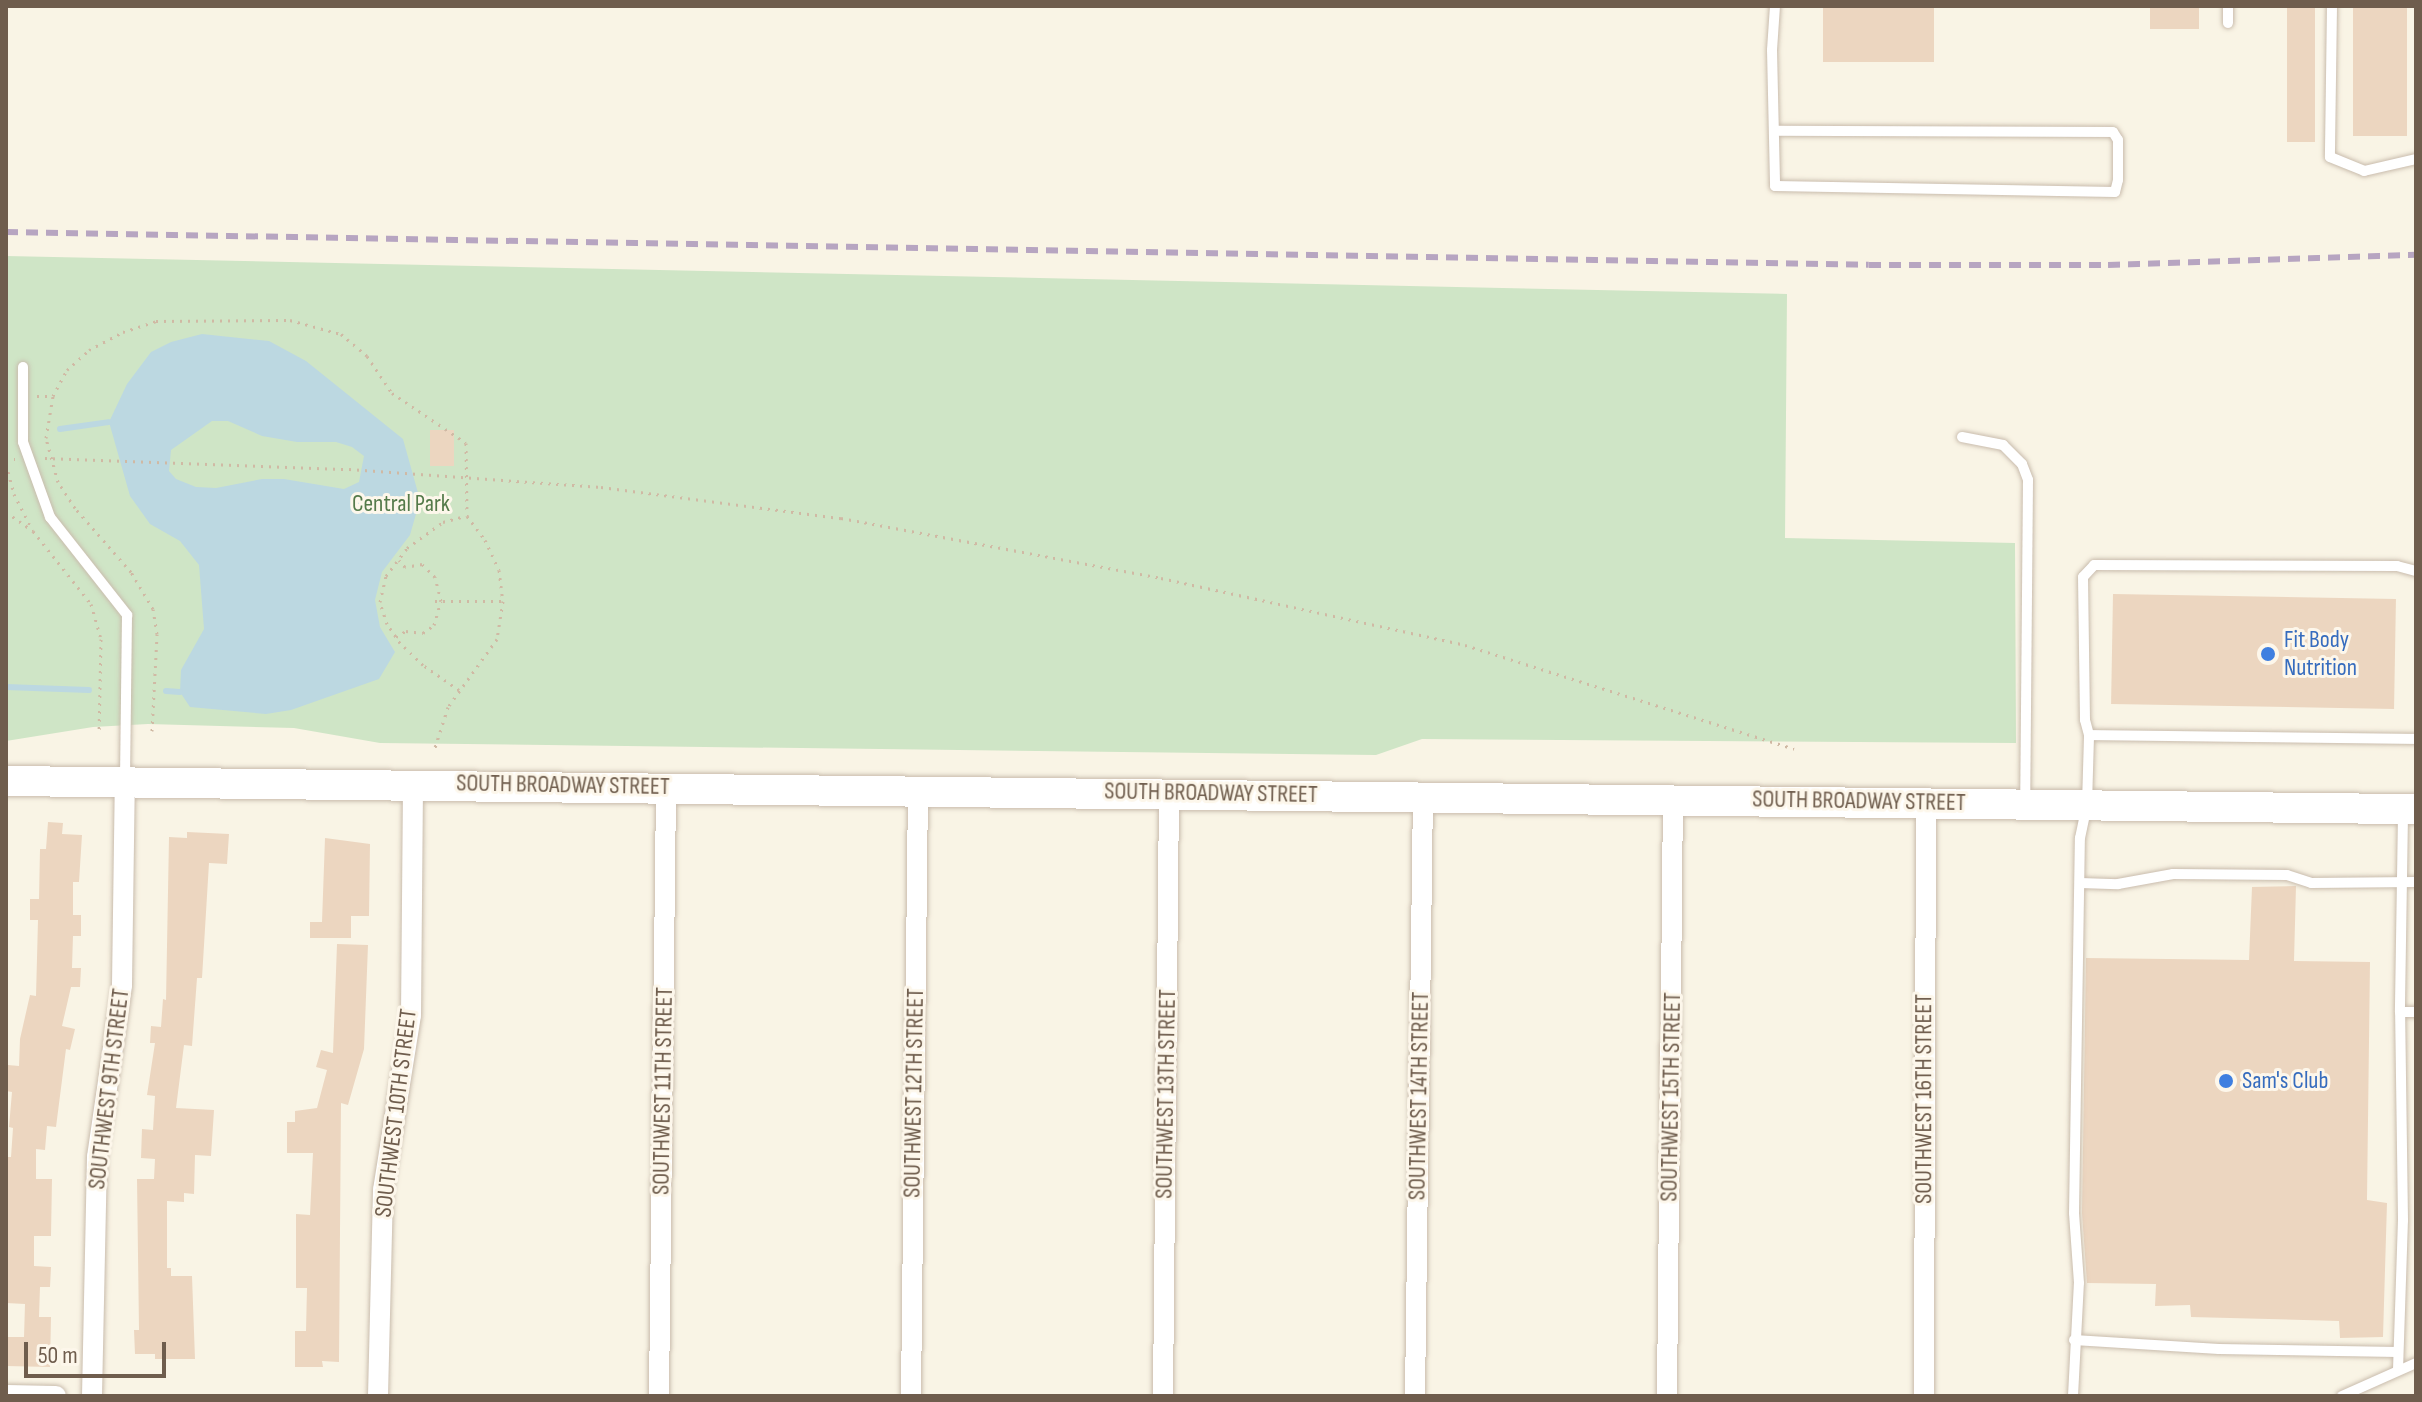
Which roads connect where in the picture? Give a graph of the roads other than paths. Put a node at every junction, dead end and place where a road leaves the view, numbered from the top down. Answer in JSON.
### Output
{"nodes":[{"id":1,"x":1775,"y":6,"type":"edge"},
{"id":2,"x":2228,"y":6,"type":"edge"},
{"id":3,"x":2332,"y":6,"type":"edge"},
{"id":4,"x":2228,"y":23,"type":"dead end"},
{"id":5,"x":1776,"y":131,"type":"junction"},
{"id":6,"x":2416,"y":159,"type":"edge"},
{"id":7,"x":23,"y":367,"type":"dead end"},
{"id":8,"x":1962,"y":437,"type":"dead end"},
{"id":9,"x":2416,"y":571,"type":"edge"},
{"id":10,"x":2089,"y":735,"type":"junction"},
{"id":11,"x":2416,"y":739,"type":"edge"},
{"id":12,"x":6,"y":781,"type":"edge"},
{"id":13,"x":125,"y":782,"type":"junction"},
{"id":14,"x":413,"y":783,"type":"junction"},
{"id":15,"x":666,"y":786,"type":"junction"},
{"id":16,"x":918,"y":789,"type":"junction"},
{"id":17,"x":1169,"y":792,"type":"junction"},
{"id":18,"x":1423,"y":795,"type":"junction"},
{"id":19,"x":1673,"y":798,"type":"junction"},
{"id":20,"x":1926,"y":802,"type":"junction"},
{"id":21,"x":2025,"y":804,"type":"junction"},
{"id":22,"x":2087,"y":804,"type":"junction"},
{"id":23,"x":2410,"y":809,"type":"edge"},
{"id":24,"x":2401,"y":881,"type":"junction"},
{"id":25,"x":2416,"y":882,"type":"edge"},
{"id":26,"x":2080,"y":883,"type":"junction"},
{"id":27,"x":2400,"y":1012,"type":"junction"},
{"id":28,"x":2416,"y":1012,"type":"edge"},
{"id":29,"x":2074,"y":1340,"type":"junction"},
{"id":30,"x":2398,"y":1352,"type":"junction"},
{"id":31,"x":2416,"y":1363,"type":"edge"},
{"id":32,"x":2398,"y":1370,"type":"junction"},
{"id":33,"x":6,"y":1395,"type":"edge"},
{"id":34,"x":56,"y":1396,"type":"edge"},
{"id":35,"x":92,"y":1396,"type":"edge"},
{"id":36,"x":378,"y":1396,"type":"edge"},
{"id":37,"x":659,"y":1396,"type":"edge"},
{"id":38,"x":911,"y":1396,"type":"edge"},
{"id":39,"x":1163,"y":1396,"type":"edge"},
{"id":40,"x":1415,"y":1396,"type":"edge"},
{"id":41,"x":1667,"y":1396,"type":"edge"},
{"id":42,"x":1924,"y":1396,"type":"edge"},
{"id":43,"x":2073,"y":1396,"type":"edge"},
{"id":44,"x":2342,"y":1396,"type":"edge"}],
"edges":[{"from":1,"to":5,"type":"lane"},
{"from":2,"to":4,"type":"lane"},
{"from":3,"to":6,"type":"lane"},
{"from":5,"to":5,"type":"lane"},
{"from":7,"to":13,"type":"lane"},
{"from":8,"to":21,"type":"lane"},
{"from":9,"to":10,"type":"lane"},
{"from":10,"to":11,"type":"lane"},
{"from":10,"to":22,"type":"lane"},
{"from":12,"to":13,"type":"main road","name":"SOUTH BROADWAY STREET"},
{"from":13,"to":14,"type":"main road","name":"SOUTH BROADWAY STREET"},
{"from":13,"to":35,"type":"street","name":"SOUTHWEST 9TH STREET"},
{"from":14,"to":15,"type":"main road","name":"SOUTH BROADWAY STREET"},
{"from":14,"to":36,"type":"street","name":"SOUTHWEST 10TH STREET"},
{"from":15,"to":16,"type":"main road","name":"SOUTH BROADWAY STREET"},
{"from":15,"to":37,"type":"street","name":"SOUTHWEST 11TH STREET"},
{"from":16,"to":17,"type":"main road","name":"SOUTH BROADWAY STREET"},
{"from":16,"to":38,"type":"street","name":"SOUTHWEST 12TH STREET"},
{"from":17,"to":18,"type":"main road","name":"SOUTH BROADWAY STREET"},
{"from":17,"to":39,"type":"street","name":"SOUTHWEST 13TH STREET"},
{"from":18,"to":19,"type":"main road","name":"SOUTH BROADWAY STREET"},
{"from":18,"to":40,"type":"street","name":"SOUTHWEST 14TH STREET"},
{"from":19,"to":20,"type":"main road","name":"SOUTH BROADWAY STREET"},
{"from":19,"to":41,"type":"street","name":"SOUTHWEST 15TH STREET"},
{"from":20,"to":21,"type":"main road","name":"SOUTH BROADWAY STREET"},
{"from":20,"to":42,"type":"street","name":"SOUTHWEST 16TH STREET"},
{"from":21,"to":22,"type":"main road","name":"SOUTH BROADWAY STREET"},
{"from":22,"to":23,"type":"main road","name":"SOUTH BROADWAY STREET"},
{"from":22,"to":26,"type":"lane"},
{"from":23,"to":24,"type":"lane"},
{"from":24,"to":25,"type":"lane"},
{"from":24,"to":26,"type":"lane"},
{"from":24,"to":27,"type":"lane"},
{"from":26,"to":29,"type":"lane"},
{"from":27,"to":28,"type":"lane"},
{"from":27,"to":30,"type":"lane"},
{"from":29,"to":30,"type":"lane"},
{"from":29,"to":43,"type":"lane"},
{"from":30,"to":32,"type":"lane"},
{"from":31,"to":32,"type":"lane"},
{"from":32,"to":44,"type":"lane"},
{"from":33,"to":34,"type":"street"}]}
